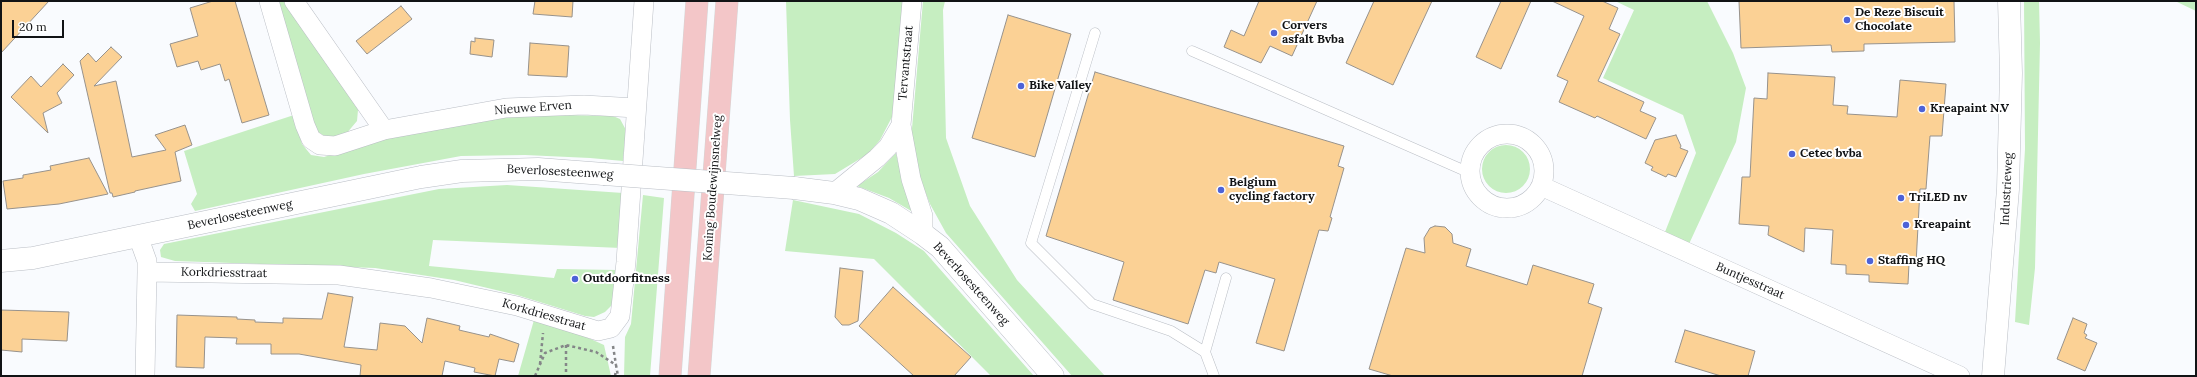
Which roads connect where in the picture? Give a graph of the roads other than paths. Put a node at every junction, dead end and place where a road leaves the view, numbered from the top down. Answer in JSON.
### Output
{"nodes":[{"id":1,"x":269,"y":1,"type":"edge"},
{"id":2,"x":294,"y":1,"type":"edge"},
{"id":3,"x":644,"y":1,"type":"edge"},
{"id":4,"x":697,"y":1,"type":"edge"},
{"id":5,"x":727,"y":1,"type":"edge"},
{"id":6,"x":912,"y":1,"type":"edge"},
{"id":7,"x":2009,"y":1,"type":"edge"},
{"id":8,"x":1095,"y":34,"type":"dead end"},
{"id":9,"x":1192,"y":51,"type":"dead end"},
{"id":10,"x":636,"y":108,"type":"junction"},
{"id":11,"x":901,"y":125,"type":"junction"},
{"id":12,"x":384,"y":130,"type":"junction"},
{"id":13,"x":1470,"y":172,"type":"junction"},
{"id":14,"x":1541,"y":186,"type":"junction"},
{"id":15,"x":834,"y":193,"type":"junction"},
{"id":16,"x":923,"y":234,"type":"junction"},
{"id":17,"x":138,"y":236,"type":"junction"},
{"id":18,"x":1,"y":261,"type":"edge"},
{"id":19,"x":147,"y":272,"type":"junction"},
{"id":20,"x":1226,"y":278,"type":"dead end"},
{"id":21,"x":1205,"y":352,"type":"junction"},
{"id":22,"x":145,"y":376,"type":"edge"},
{"id":23,"x":670,"y":376,"type":"edge"},
{"id":24,"x":699,"y":376,"type":"edge"},
{"id":25,"x":1054,"y":376,"type":"edge"},
{"id":26,"x":1214,"y":376,"type":"edge"},
{"id":27,"x":1960,"y":376,"type":"edge"},
{"id":28,"x":1993,"y":376,"type":"edge"}],
"edges":[{"from":1,"to":12,"type":"street","name":"Nieuwe Erven"},
{"from":2,"to":12,"type":"street"},
{"from":3,"to":10,"type":"street","name":"Korkdriesstraat"},
{"from":4,"to":23,"type":"highway"},
{"from":5,"to":24,"type":"highway","name":"Koning Boudewijnsnelweg"},
{"from":6,"to":11,"type":"street","name":"Tervantstraat"},
{"from":7,"to":28,"type":"street","name":"Industrieweg"},
{"from":8,"to":21,"type":"lane"},
{"from":9,"to":13,"type":"lane"},
{"from":10,"to":12,"type":"street","name":"Nieuwe Erven"},
{"from":10,"to":19,"type":"street","name":"Korkdriesstraat"},
{"from":11,"to":15,"type":"street","name":"Tervantstraat"},
{"from":11,"to":16,"type":"street","name":"Tervantstraat"},
{"from":13,"to":14,"type":"street"},
{"from":13,"to":14,"type":"street"},
{"from":14,"to":27,"type":"street","name":"Buntjesstraat"},
{"from":15,"to":16,"type":"street","name":"Beverlosesteenweg"},
{"from":15,"to":17,"type":"street","name":"Beverlosesteenweg","bridge":true},
{"from":16,"to":25,"type":"street","name":"Beverlosesteenweg"},
{"from":17,"to":18,"type":"street","name":"Beverlosesteenweg"},
{"from":17,"to":19,"type":"street"},
{"from":19,"to":22,"type":"street"},
{"from":20,"to":21,"type":"lane"},
{"from":21,"to":26,"type":"lane"}]}
